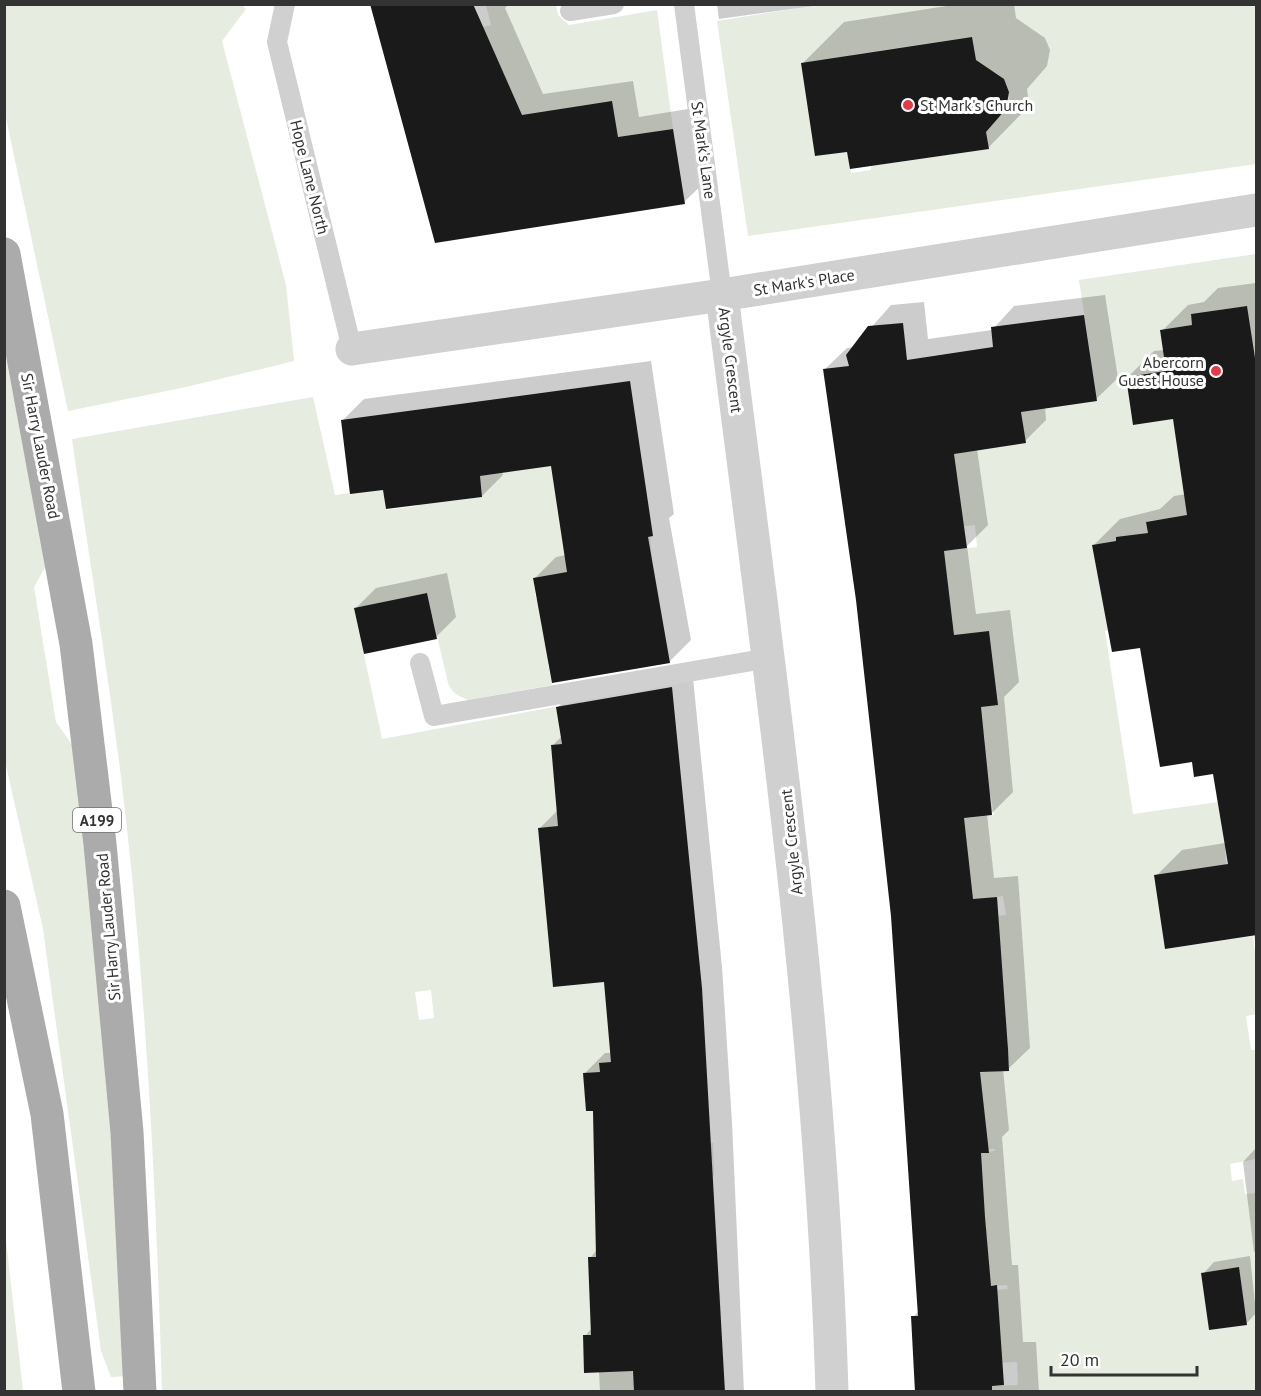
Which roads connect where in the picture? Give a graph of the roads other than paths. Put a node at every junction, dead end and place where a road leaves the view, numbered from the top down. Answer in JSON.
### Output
{"nodes":[{"id":1,"x":285,"y":4,"type":"edge"},
{"id":2,"x":614,"y":4,"type":"edge"},
{"id":3,"x":684,"y":4,"type":"edge"},
{"id":4,"x":570,"y":10,"type":"dead end"},
{"id":5,"x":1257,"y":210,"type":"edge"},
{"id":6,"x":4,"y":254,"type":"edge"},
{"id":7,"x":722,"y":295,"type":"junction"},
{"id":8,"x":352,"y":349,"type":"joint"},
{"id":9,"x":769,"y":658,"type":"junction"},
{"id":10,"x":420,"y":663,"type":"dead end"},
{"id":11,"x":4,"y":906,"type":"edge"},
{"id":12,"x":79,"y":1392,"type":"edge"},
{"id":13,"x":141,"y":1392,"type":"edge"},
{"id":14,"x":832,"y":1392,"type":"edge"}],
"edges":[{"from":1,"to":8,"type":"lane","name":"Hope Lane North"},
{"from":2,"to":4,"type":"lane"},
{"from":3,"to":7,"type":"lane","name":"St Mark's Lane"},
{"from":5,"to":7,"type":"street","name":"St Mark's Place"},
{"from":6,"to":13,"type":"main road","name":"Sir Harry Lauder Road","number":"A199"},
{"from":7,"to":8,"type":"street","name":"St Mark's Place"},
{"from":7,"to":9,"type":"street","name":"Argyle Crescent"},
{"from":9,"to":10,"type":"lane"},
{"from":9,"to":14,"type":"street","name":"Argyle Crescent"},
{"from":11,"to":12,"type":"main road"}]}
